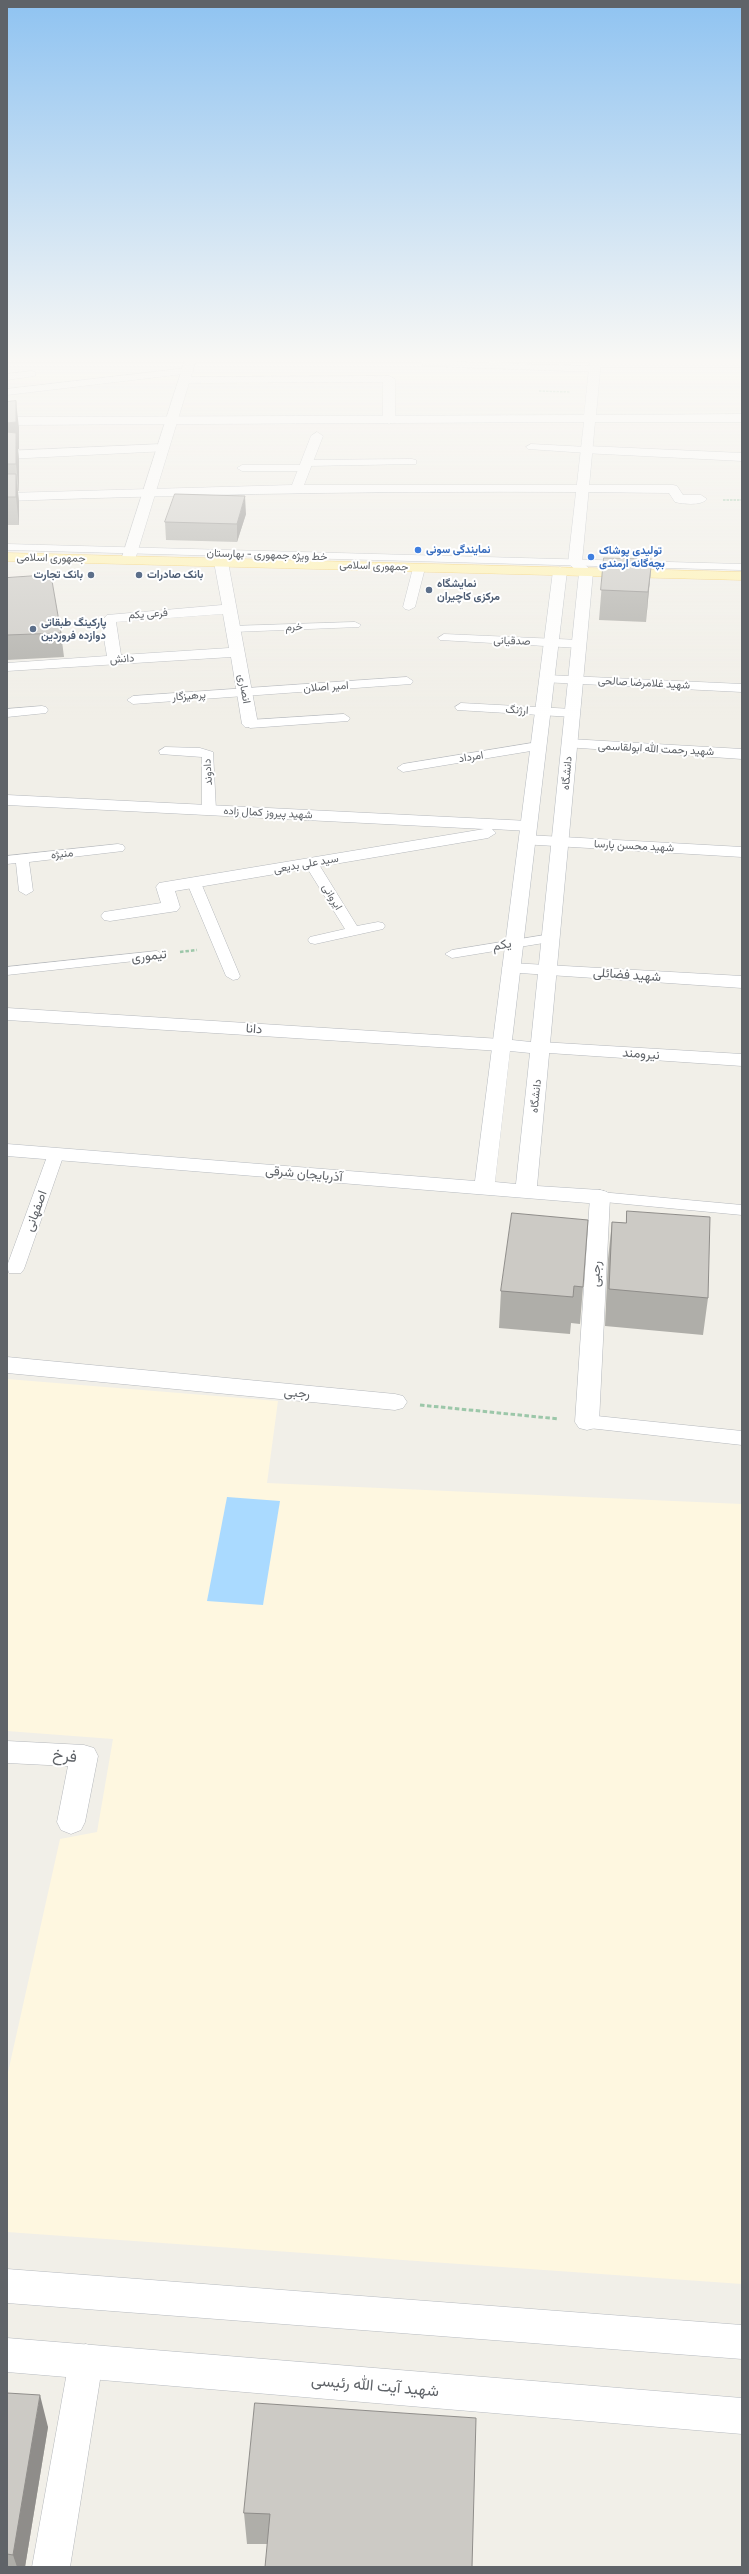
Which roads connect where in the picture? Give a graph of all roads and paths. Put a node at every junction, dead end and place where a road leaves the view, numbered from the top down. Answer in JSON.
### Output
{"nodes":[{"id":1,"x":153,"y":480,"type":"edge"},
{"id":2,"x":300,"y":480,"type":"edge"},
{"id":3,"x":584,"y":480,"type":"edge"},
{"id":4,"x":583,"y":488,"type":"junction"},
{"id":5,"x":296,"y":490,"type":"junction"},
{"id":6,"x":150,"y":491,"type":"junction"},
{"id":7,"x":7,"y":497,"type":"edge"},
{"id":8,"x":702,"y":499,"type":"dead end"},
{"id":9,"x":7,"y":547,"type":"edge"},
{"id":10,"x":130,"y":555,"type":"junction"},
{"id":11,"x":7,"y":557,"type":"edge"},
{"id":12,"x":221,"y":562,"type":"junction"},
{"id":13,"x":742,"y":567,"type":"edge"},
{"id":14,"x":419,"y":568,"type":"junction"},
{"id":15,"x":581,"y":568,"type":"junction"},
{"id":16,"x":560,"y":571,"type":"junction"},
{"id":17,"x":742,"y":576,"type":"edge"},
{"id":18,"x":408,"y":607,"type":"dead end"},
{"id":19,"x":229,"y":609,"type":"junction"},
{"id":20,"x":355,"y":625,"type":"dead end"},
{"id":21,"x":233,"y":629,"type":"junction"},
{"id":22,"x":444,"y":638,"type":"dead end"},
{"id":23,"x":551,"y":643,"type":"junction"},
{"id":24,"x":580,"y":644,"type":"junction"},
{"id":25,"x":237,"y":652,"type":"junction"},
{"id":26,"x":115,"y":660,"type":"junction"},
{"id":27,"x":7,"y":667,"type":"edge"},
{"id":28,"x":547,"y":679,"type":"junction"},
{"id":29,"x":576,"y":680,"type":"junction"},
{"id":30,"x":407,"y":681,"type":"dead end"},
{"id":31,"x":742,"y":688,"type":"edge"},
{"id":32,"x":244,"y":692,"type":"junction"},
{"id":33,"x":133,"y":700,"type":"dead end"},
{"id":34,"x":461,"y":707,"type":"dead end"},
{"id":35,"x":42,"y":710,"type":"dead end"},
{"id":36,"x":543,"y":711,"type":"junction"},
{"id":37,"x":7,"y":713,"type":"edge"},
{"id":38,"x":573,"y":713,"type":"junction"},
{"id":39,"x":344,"y":718,"type":"dead end"},
{"id":40,"x":250,"y":724,"type":"joint"},
{"id":41,"x":570,"y":744,"type":"junction"},
{"id":42,"x":538,"y":746,"type":"junction"},
{"id":43,"x":165,"y":751,"type":"dead end"},
{"id":44,"x":742,"y":754,"type":"edge"},
{"id":45,"x":402,"y":768,"type":"dead end"},
{"id":46,"x":7,"y":800,"type":"edge"},
{"id":47,"x":209,"y":810,"type":"junction"},
{"id":48,"x":528,"y":833,"type":"junction"},
{"id":49,"x":561,"y":835,"type":"junction"},
{"id":50,"x":118,"y":848,"type":"dead end"},
{"id":51,"x":742,"y":852,"type":"edge"},
{"id":52,"x":22,"y":859,"type":"junction"},
{"id":53,"x":7,"y":860,"type":"edge"},
{"id":54,"x":311,"y":863,"type":"junction"},
{"id":55,"x":194,"y":883,"type":"junction"},
{"id":56,"x":26,"y":891,"type":"dead end"},
{"id":57,"x":110,"y":916,"type":"dead end"},
{"id":58,"x":378,"y":926,"type":"dead end"},
{"id":59,"x":353,"y":931,"type":"junction"},
{"id":60,"x":551,"y":938,"type":"junction"},
{"id":61,"x":315,"y":940,"type":"dead end"},
{"id":62,"x":514,"y":943,"type":"junction"},
{"id":63,"x":222,"y":948,"type":"junction"},
{"id":64,"x":452,"y":954,"type":"dead end"},
{"id":65,"x":157,"y":955,"type":"joint"},
{"id":66,"x":511,"y":968,"type":"junction"},
{"id":67,"x":548,"y":970,"type":"junction"},
{"id":68,"x":7,"y":971,"type":"edge"},
{"id":69,"x":233,"y":976,"type":"dead end"},
{"id":70,"x":742,"y":982,"type":"edge"},
{"id":71,"x":7,"y":1014,"type":"edge"},
{"id":72,"x":501,"y":1045,"type":"junction"},
{"id":73,"x":540,"y":1048,"type":"junction"},
{"id":74,"x":742,"y":1060,"type":"edge"},
{"id":75,"x":7,"y":1150,"type":"edge"},
{"id":76,"x":56,"y":1154,"type":"junction"},
{"id":77,"x":484,"y":1188,"type":"junction"},
{"id":78,"x":526,"y":1191,"type":"junction"},
{"id":79,"x":600,"y":1197,"type":"junction"},
{"id":80,"x":742,"y":1210,"type":"edge"},
{"id":81,"x":16,"y":1269,"type":"dead end"},
{"id":82,"x":7,"y":1365,"type":"edge"},
{"id":83,"x":396,"y":1402,"type":"joint"},
{"id":84,"x":587,"y":1422,"type":"junction"},
{"id":85,"x":742,"y":1438,"type":"edge"},
{"id":86,"x":7,"y":1752,"type":"edge"},
{"id":87,"x":71,"y":1822,"type":"dead end"},
{"id":88,"x":7,"y":2286,"type":"edge"},
{"id":89,"x":742,"y":2342,"type":"edge"},
{"id":90,"x":7,"y":2355,"type":"edge"},
{"id":91,"x":86,"y":2361,"type":"junction"},
{"id":92,"x":742,"y":2416,"type":"edge"},
{"id":93,"x":51,"y":2567,"type":"edge"}],
"edges":[{"from":1,"to":6,"type":"street"},
{"from":2,"to":5,"type":"street"},
{"from":3,"to":4,"type":"street","name":"دانشگاه"},
{"from":4,"to":5,"type":"street"},
{"from":4,"to":8,"type":"street"},
{"from":4,"to":15,"type":"street","name":"دانشگاه"},
{"from":5,"to":6,"type":"street"},
{"from":6,"to":7,"type":"street"},
{"from":6,"to":10,"type":"street"},
{"from":9,"to":10,"type":"lane","name":"خط ویژه جمهوری - بهارستان"},
{"from":10,"to":11,"type":"main road","name":"جمهوری اسلامی"},
{"from":10,"to":12,"type":"main road","name":"جمهوری اسلامی"},
{"from":10,"to":15,"type":"lane","name":"خط ویژه جمهوری - بهارستان"},
{"from":12,"to":14,"type":"main road","name":"جمهوری اسلامی"},
{"from":12,"to":19,"type":"street","name":"انصاری"},
{"from":13,"to":15,"type":"lane","name":"خط ویژه جمهوری - بهارستان"},
{"from":14,"to":16,"type":"main road","name":"جمهوری اسلامی"},
{"from":14,"to":18,"type":"lane"},
{"from":15,"to":16,"type":"main road","name":"جمهوری اسلامی"},
{"from":15,"to":17,"type":"main road","name":"جمهوری اسلامی"},
{"from":15,"to":24,"type":"street","name":"دانشگاه"},
{"from":16,"to":23,"type":"street"},
{"from":19,"to":21,"type":"street","name":"انصاری"},
{"from":19,"to":26,"type":"street","name":"فرعی یکم"},
{"from":20,"to":21,"type":"lane","name":"خرم"},
{"from":21,"to":25,"type":"street","name":"انصاری"},
{"from":22,"to":23,"type":"lane","name":"صدقیانی"},
{"from":23,"to":24,"type":"lane","name":"صدقیانی"},
{"from":23,"to":28,"type":"street"},
{"from":24,"to":29,"type":"street","name":"دانشگاه"},
{"from":25,"to":26,"type":"street","name":"دانش"},
{"from":25,"to":32,"type":"street","name":"انصاری"},
{"from":26,"to":27,"type":"street","name":"دانش"},
{"from":28,"to":29,"type":"street","name":"شهید غلامرضا صالحی"},
{"from":28,"to":36,"type":"street"},
{"from":29,"to":31,"type":"street","name":"شهید غلامرضا صالحی"},
{"from":29,"to":38,"type":"street","name":"دانشگاه"},
{"from":30,"to":32,"type":"lane","name":"امیر اصلان"},
{"from":32,"to":33,"type":"lane","name":"پرهیزگار"},
{"from":32,"to":40,"type":"street","name":"انصاری"},
{"from":34,"to":36,"type":"lane","name":"ارژنگ"},
{"from":35,"to":37,"type":"lane"},
{"from":36,"to":38,"type":"lane","name":"ارژنگ"},
{"from":36,"to":42,"type":"street"},
{"from":38,"to":41,"type":"street","name":"دانشگاه"},
{"from":39,"to":40,"type":"lane","name":"انصاری"},
{"from":41,"to":42,"type":"street","name":"شهید رحمت الله ابولقاسمی"},
{"from":41,"to":44,"type":"street","name":"شهید رحمت الله ابولقاسمی"},
{"from":41,"to":49,"type":"street","name":"دانشگاه"},
{"from":42,"to":45,"type":"lane","name":"امرداد"},
{"from":42,"to":48,"type":"street"},
{"from":43,"to":47,"type":"lane","name":"دادوند"},
{"from":46,"to":47,"type":"street","name":"شهید پیروز کمال زاده"},
{"from":47,"to":48,"type":"street","name":"شهید پیروز کمال زاده"},
{"from":48,"to":49,"type":"street","name":"شهید محسن پارسا"},
{"from":48,"to":54,"type":"street","name":"سید علی بدیعی"},
{"from":48,"to":62,"type":"street"},
{"from":49,"to":51,"type":"street","name":"شهید محسن پارسا"},
{"from":49,"to":60,"type":"street","name":"دانشگاه"},
{"from":50,"to":52,"type":"lane","name":"منیژه"},
{"from":52,"to":53,"type":"lane","name":"منیژه"},
{"from":52,"to":56,"type":"lane"},
{"from":54,"to":55,"type":"street","name":"سید علی بدیعی"},
{"from":54,"to":59,"type":"lane","name":"ایروانی"},
{"from":55,"to":57,"type":"street","name":"سید علی بدیعی"},
{"from":55,"to":63,"type":"lane"},
{"from":58,"to":59,"type":"lane"},
{"from":59,"to":61,"type":"lane"},
{"from":60,"to":62,"type":"lane","name":"یکم"},
{"from":60,"to":67,"type":"street","name":"دانشگاه"},
{"from":62,"to":64,"type":"lane","name":"یکم"},
{"from":62,"to":66,"type":"street"},
{"from":63,"to":65,"type":"path","name":"تیموری"},
{"from":63,"to":69,"type":"lane"},
{"from":65,"to":68,"type":"lane","name":"تیموری"},
{"from":66,"to":67,"type":"street","name":"شهید فضائلی"},
{"from":66,"to":72,"type":"street"},
{"from":67,"to":70,"type":"street","name":"شهید فضائلی"},
{"from":67,"to":73,"type":"street","name":"دانشگاه"},
{"from":71,"to":72,"type":"street","name":"دانا"},
{"from":72,"to":73,"type":"street","name":"دانا"},
{"from":72,"to":77,"type":"street"},
{"from":73,"to":74,"type":"street","name":"نیرومند"},
{"from":73,"to":78,"type":"street","name":"دانشگاه"},
{"from":75,"to":76,"type":"street","name":"آذربایجان شرقی"},
{"from":76,"to":77,"type":"street","name":"آذربایجان شرقی"},
{"from":76,"to":81,"type":"lane","name":"اصفهانی"},
{"from":77,"to":78,"type":"street","name":"آذربایجان شرقی"},
{"from":78,"to":79,"type":"street","name":"آذربایجان شرقی"},
{"from":79,"to":80,"type":"lane"},
{"from":79,"to":84,"type":"street","name":"رجبی"},
{"from":82,"to":83,"type":"street","name":"رجبی"},
{"from":83,"to":84,"type":"path"},
{"from":84,"to":85,"type":"lane"},
{"from":86,"to":87,"type":"street","name":"فرخ"},
{"from":88,"to":89,"type":"street"},
{"from":90,"to":91,"type":"street","name":"شهید آیت الله رئیسی"},
{"from":91,"to":92,"type":"street","name":"شهید آیت الله رئیسی"},
{"from":91,"to":93,"type":"street"}]}
